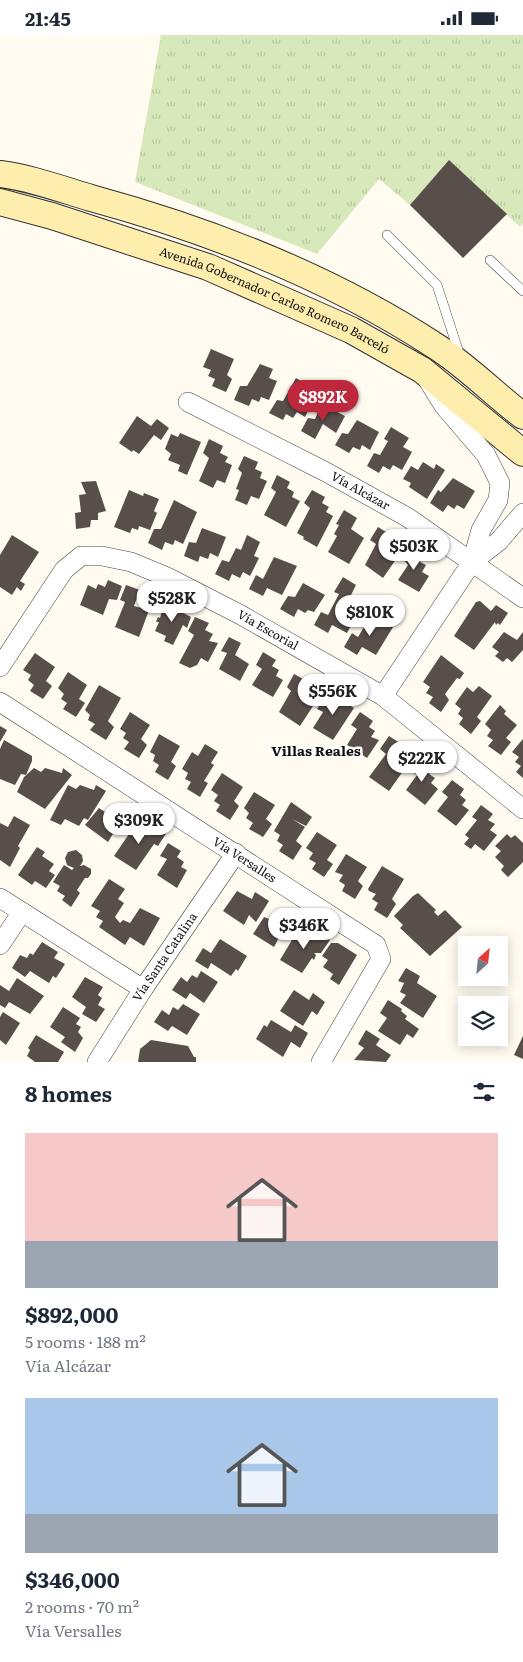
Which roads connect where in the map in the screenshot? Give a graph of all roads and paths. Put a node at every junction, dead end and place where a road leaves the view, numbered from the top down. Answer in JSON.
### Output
{"nodes":[{"id":1,"x":0,"y":174,"type":"edge"},
{"id":2,"x":0,"y":202,"type":"edge"},
{"id":3,"x":387,"y":235,"type":"dead end"},
{"id":4,"x":490,"y":260,"type":"dead end"},
{"id":5,"x":523,"y":291,"type":"edge"},
{"id":6,"x":465,"y":369,"type":"junction"},
{"id":7,"x":422,"y":371,"type":"junction"},
{"id":8,"x":493,"y":392,"type":"junction"},
{"id":9,"x":188,"y":402,"type":"dead end"},
{"id":10,"x":523,"y":402,"type":"edge"},
{"id":11,"x":523,"y":416,"type":"edge"},
{"id":12,"x":523,"y":453,"type":"edge"},
{"id":13,"x":523,"y":513,"type":"edge"},
{"id":14,"x":472,"y":562,"type":"junction"},
{"id":15,"x":523,"y":598,"type":"edge"},
{"id":16,"x":0,"y":667,"type":"edge"},
{"id":17,"x":383,"y":696,"type":"junction"},
{"id":18,"x":0,"y":702,"type":"edge"},
{"id":19,"x":523,"y":809,"type":"edge"},
{"id":20,"x":236,"y":853,"type":"junction"},
{"id":21,"x":0,"y":898,"type":"edge"},
{"id":22,"x":22,"y":912,"type":"junction"},
{"id":23,"x":0,"y":945,"type":"edge"},
{"id":24,"x":143,"y":989,"type":"junction"},
{"id":25,"x":96,"y":1062,"type":"edge"},
{"id":26,"x":321,"y":1062,"type":"edge"}],
"edges":[{"from":1,"to":6,"type":"main road"},
{"from":2,"to":7,"type":"main road","name":"Avenida Gobernador Carlos Romero Barceló"},
{"from":3,"to":6,"type":"lane"},
{"from":4,"to":5,"type":"lane"},
{"from":6,"to":8,"type":"main road"},
{"from":7,"to":12,"type":"main road","name":"Avenida Gobernador Carlos Romero Barceló"},
{"from":7,"to":14,"type":"street"},
{"from":8,"to":10,"type":"street"},
{"from":8,"to":11,"type":"main road"},
{"from":9,"to":14,"type":"street","name":"Vía Alcázar"},
{"from":13,"to":14,"type":"street"},
{"from":14,"to":15,"type":"street","name":"Vía Alcázar"},
{"from":14,"to":17,"type":"street"},
{"from":16,"to":17,"type":"street","name":"Vía Escorial"},
{"from":17,"to":19,"type":"street","name":"Vía Escorial"},
{"from":18,"to":20,"type":"street","name":"Vía Versalles"},
{"from":20,"to":24,"type":"street","name":"Vía Santa Catalina"},
{"from":20,"to":26,"type":"street","name":"Vía Versalles"},
{"from":21,"to":22,"type":"street"},
{"from":22,"to":23,"type":"street"},
{"from":22,"to":24,"type":"street"},
{"from":24,"to":25,"type":"street","name":"Vía Santa Catalina"}]}
